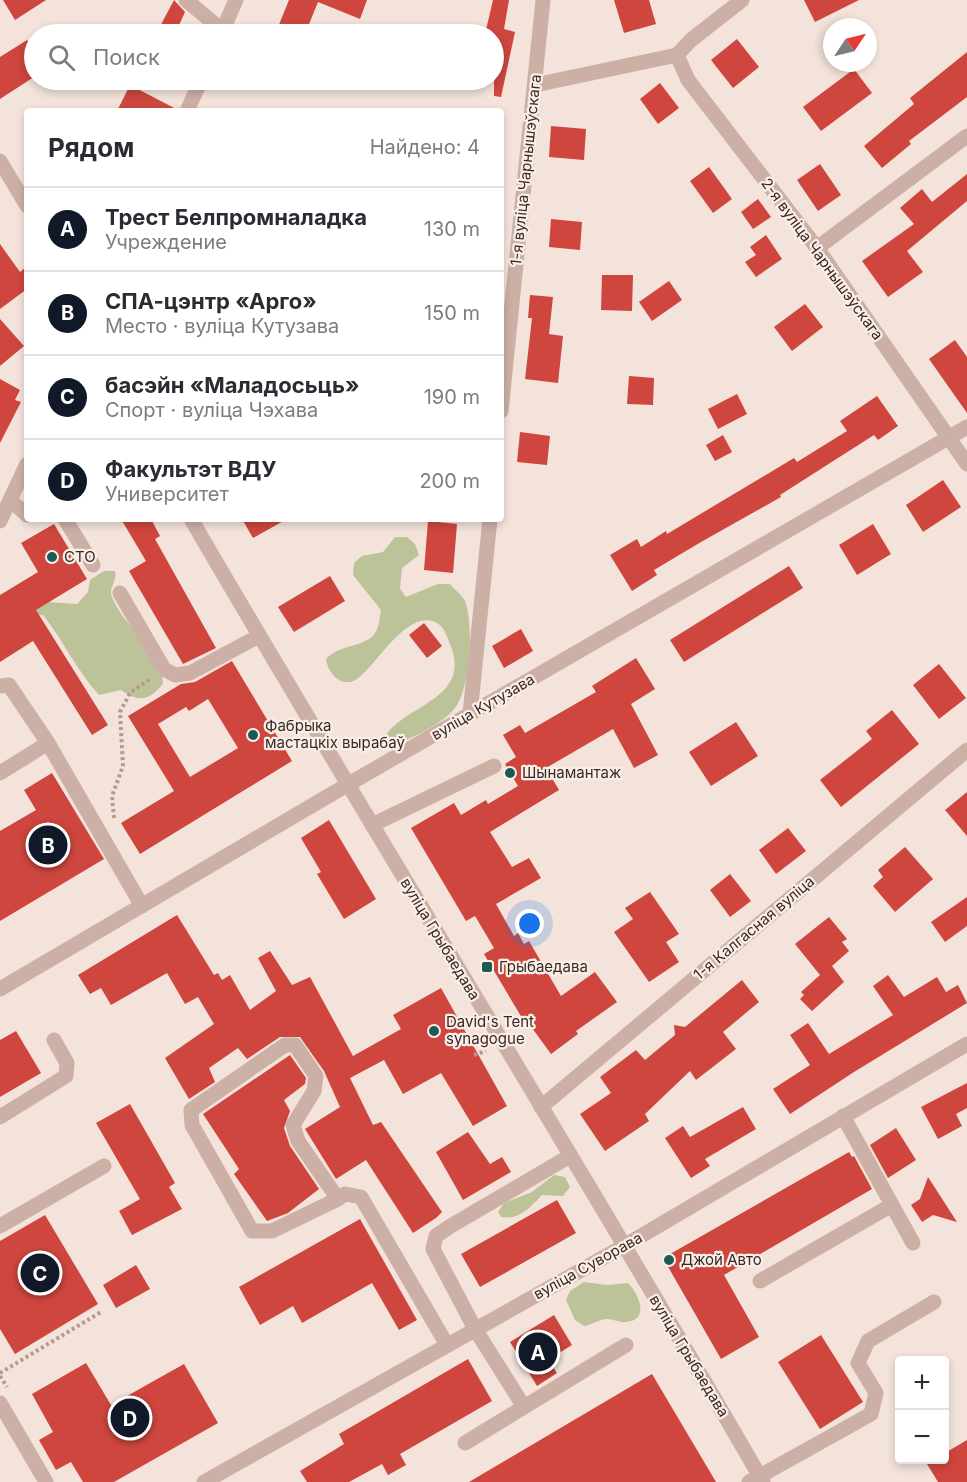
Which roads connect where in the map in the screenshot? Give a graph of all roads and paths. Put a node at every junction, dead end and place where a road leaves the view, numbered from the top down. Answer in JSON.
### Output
{"nodes":[{"id":1,"x":186,"y":0,"type":"edge"},
{"id":2,"x":236,"y":0,"type":"edge"},
{"id":3,"x":543,"y":0,"type":"edge"},
{"id":4,"x":742,"y":0,"type":"edge"},
{"id":5,"x":212,"y":24,"type":"edge"},
{"id":6,"x":226,"y":24,"type":"edge"},
{"id":7,"x":676,"y":56,"type":"junction"},
{"id":8,"x":535,"y":85,"type":"junction"},
{"id":9,"x":196,"y":90,"type":"edge"},
{"id":10,"x":188,"y":108,"type":"edge"},
{"id":11,"x":967,"y":136,"type":"edge"},
{"id":12,"x":0,"y":161,"type":"edge"},
{"id":13,"x":24,"y":201,"type":"edge"},
{"id":14,"x":817,"y":248,"type":"junction"},
{"id":15,"x":504,"y":382,"type":"edge"},
{"id":16,"x":967,"y":427,"type":"edge"},
{"id":17,"x":949,"y":440,"type":"junction"},
{"id":18,"x":967,"y":464,"type":"edge"},
{"id":19,"x":24,"y":470,"type":"edge"},
{"id":20,"x":10,"y":500,"type":"junction"},
{"id":21,"x":24,"y":512,"type":"edge"},
{"id":22,"x":0,"y":521,"type":"edge"},
{"id":23,"x":67,"y":522,"type":"edge"},
{"id":24,"x":193,"y":522,"type":"edge"},
{"id":25,"x":490,"y":522,"type":"edge"},
{"id":26,"x":93,"y":564,"type":"dead end"},
{"id":27,"x":120,"y":593,"type":"dead end"},
{"id":28,"x":259,"y":636,"type":"junction"},
{"id":29,"x":164,"y":669,"type":"junction"},
{"id":30,"x":0,"y":686,"type":"edge"},
{"id":31,"x":470,"y":714,"type":"junction"},
{"id":32,"x":48,"y":743,"type":"junction"},
{"id":33,"x":967,"y":750,"type":"edge"},
{"id":34,"x":494,"y":766,"type":"dead end"},
{"id":35,"x":0,"y":773,"type":"edge"},
{"id":36,"x":347,"y":785,"type":"junction"},
{"id":37,"x":114,"y":825,"type":"dead end"},
{"id":38,"x":372,"y":825,"type":"junction"},
{"id":39,"x":142,"y":906,"type":"junction"},
{"id":40,"x":0,"y":989,"type":"edge"},
{"id":41,"x":54,"y":1040,"type":"dead end"},
{"id":42,"x":967,"y":1044,"type":"edge"},
{"id":43,"x":485,"y":1049,"type":"dead end"},
{"id":44,"x":474,"y":1055,"type":"dead end"},
{"id":45,"x":541,"y":1107,"type":"junction"},
{"id":46,"x":843,"y":1116,"type":"junction"},
{"id":47,"x":0,"y":1117,"type":"edge"},
{"id":48,"x":570,"y":1156,"type":"junction"},
{"id":49,"x":104,"y":1166,"type":"dead end"},
{"id":50,"x":338,"y":1199,"type":"junction"},
{"id":51,"x":892,"y":1205,"type":"junction"},
{"id":52,"x":0,"y":1226,"type":"edge"},
{"id":53,"x":913,"y":1244,"type":"dead end"},
{"id":54,"x":624,"y":1246,"type":"junction"},
{"id":55,"x":760,"y":1281,"type":"dead end"},
{"id":56,"x":934,"y":1302,"type":"dead end"},
{"id":57,"x":101,"y":1312,"type":"dead end"},
{"id":58,"x":475,"y":1329,"type":"junction"},
{"id":59,"x":447,"y":1345,"type":"junction"},
{"id":60,"x":627,"y":1345,"type":"dead end"},
{"id":61,"x":0,"y":1373,"type":"edge"},
{"id":62,"x":0,"y":1403,"type":"edge"},
{"id":63,"x":524,"y":1407,"type":"junction"},
{"id":64,"x":465,"y":1443,"type":"dead end"},
{"id":65,"x":757,"y":1480,"type":"edge"},
{"id":66,"x":46,"y":1482,"type":"edge"},
{"id":67,"x":204,"y":1482,"type":"edge"}],
"edges":[{"from":1,"to":5,"type":"street"},
{"from":2,"to":6,"type":"street"},
{"from":3,"to":8,"type":"street","name":"1-я вуліца Чарнышэўскага"},
{"from":4,"to":7,"type":"street"},
{"from":7,"to":8,"type":"street"},
{"from":7,"to":14,"type":"street","name":"2-я вуліца Чарнышэўскага"},
{"from":8,"to":15,"type":"street","name":"1-я вуліца Чарнышэўскага"},
{"from":9,"to":10,"type":"street"},
{"from":11,"to":14,"type":"street"},
{"from":12,"to":13,"type":"street"},
{"from":14,"to":17,"type":"street","name":"2-я вуліца Чарнышэўскага"},
{"from":16,"to":17,"type":"street","name":"вуліца Кутузава"},
{"from":17,"to":18,"type":"street","name":"2-я вуліца Чарнышэўскага"},
{"from":17,"to":31,"type":"street","name":"вуліца Кутузава"},
{"from":19,"to":20,"type":"street"},
{"from":20,"to":21,"type":"street"},
{"from":20,"to":22,"type":"street"},
{"from":23,"to":26,"type":"street"},
{"from":24,"to":28,"type":"street","name":"вуліца Грыбаедава"},
{"from":25,"to":31,"type":"street"},
{"from":27,"to":29,"type":"street"},
{"from":28,"to":29,"type":"street"},
{"from":28,"to":36,"type":"street","name":"вуліца Грыбаедава"},
{"from":29,"to":37,"type":"path"},
{"from":30,"to":32,"type":"street"},
{"from":31,"to":36,"type":"street","name":"вуліца Кутузава"},
{"from":32,"to":35,"type":"street"},
{"from":32,"to":39,"type":"street"},
{"from":33,"to":45,"type":"street","name":"1-я Калгасная вуліца"},
{"from":34,"to":38,"type":"street"},
{"from":36,"to":38,"type":"street","name":"вуліца Грыбаедава"},
{"from":36,"to":39,"type":"street","name":"вуліца Кутузава"},
{"from":38,"to":45,"type":"street","name":"вуліца Грыбаедава"},
{"from":39,"to":40,"type":"street","name":"вуліца Кутузава"},
{"from":41,"to":47,"type":"street"},
{"from":42,"to":46,"type":"street","name":"вуліца Суворава"},
{"from":43,"to":44,"type":"path"},
{"from":45,"to":48,"type":"street","name":"вуліца Грыбаедава"},
{"from":46,"to":51,"type":"street"},
{"from":46,"to":54,"type":"street","name":"вуліца Суворава"},
{"from":48,"to":54,"type":"street","name":"вуліца Грыбаедава"},
{"from":48,"to":58,"type":"street"},
{"from":49,"to":52,"type":"street"},
{"from":50,"to":50,"type":"street"},
{"from":50,"to":59,"type":"street"},
{"from":51,"to":53,"type":"street"},
{"from":51,"to":55,"type":"street"},
{"from":54,"to":58,"type":"street","name":"вуліца Суворава"},
{"from":54,"to":65,"type":"street","name":"вуліца Грыбаедава"},
{"from":56,"to":65,"type":"street"},
{"from":57,"to":61,"type":"path"},
{"from":58,"to":59,"type":"street","name":"вуліца Суворава"},
{"from":58,"to":63,"type":"street"},
{"from":59,"to":67,"type":"street","name":"вуліца Суворава"},
{"from":60,"to":63,"type":"street"},
{"from":62,"to":66,"type":"street"},
{"from":63,"to":64,"type":"street"}]}
